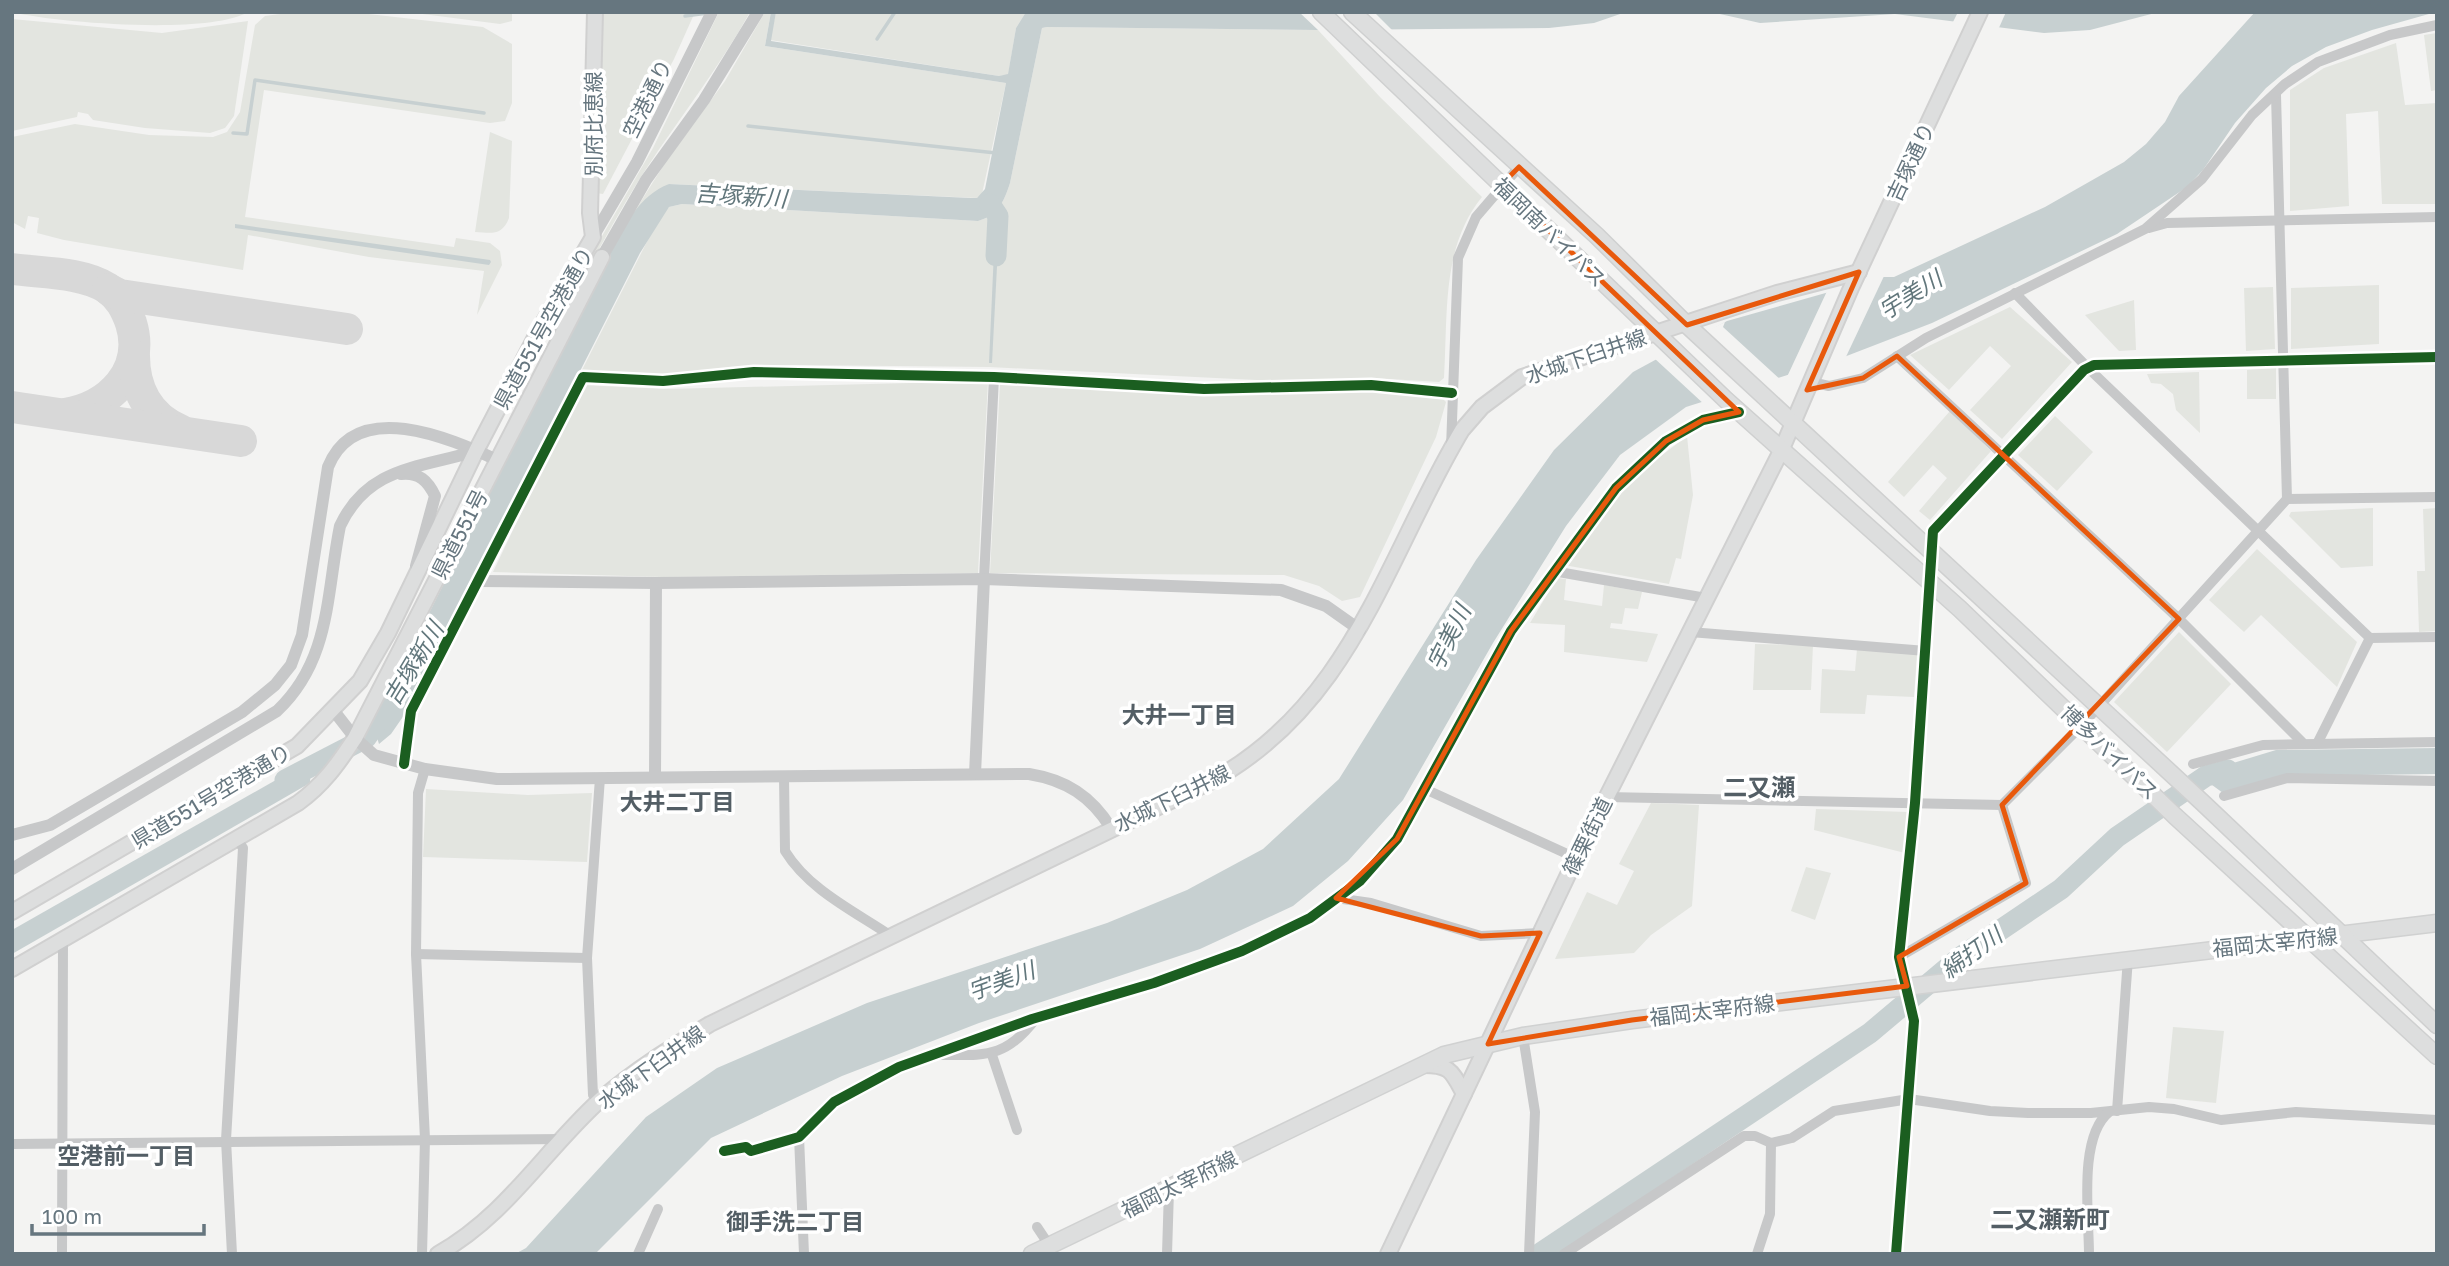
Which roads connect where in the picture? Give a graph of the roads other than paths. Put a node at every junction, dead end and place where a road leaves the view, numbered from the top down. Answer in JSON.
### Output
{"nodes":[{"id":1,"x":595,"y":12,"type":"edge"},
{"id":2,"x":712,"y":12,"type":"edge"},
{"id":3,"x":758,"y":12,"type":"edge"},
{"id":4,"x":1321,"y":12,"type":"edge"},
{"id":5,"x":1352,"y":12,"type":"edge"},
{"id":6,"x":1980,"y":12,"type":"edge"},
{"id":7,"x":2437,"y":25,"type":"edge"},
{"id":8,"x":2276,"y":94,"type":"junction"},
{"id":9,"x":1519,"y":167,"type":"junction"},
{"id":10,"x":1501,"y":185,"type":"junction"},
{"id":11,"x":2437,"y":217,"type":"edge"},
{"id":12,"x":2281,"y":222,"type":"junction"},
{"id":13,"x":2145,"y":229,"type":"junction"},
{"id":14,"x":593,"y":237,"type":"junction"},
{"id":15,"x":602,"y":257,"type":"joint"},
{"id":16,"x":1859,"y":272,"type":"junction"},
{"id":17,"x":2015,"y":293,"type":"junction"},
{"id":18,"x":1691,"y":328,"type":"junction"},
{"id":19,"x":1654,"y":332,"type":"junction"},
{"id":20,"x":1897,"y":356,"type":"junction"},
{"id":21,"x":2437,"y":357,"type":"edge"},
{"id":22,"x":2284,"y":360,"type":"junction"},
{"id":23,"x":2088,"y":368,"type":"junction"},
{"id":24,"x":583,"y":377,"type":"joint"},
{"id":25,"x":993,"y":377,"type":"junction"},
{"id":26,"x":1811,"y":382,"type":"junction"},
{"id":27,"x":1204,"y":389,"type":"joint"},
{"id":28,"x":1452,"y":393,"type":"junction"},
{"id":29,"x":1739,"y":412,"type":"junction"},
{"id":30,"x":1794,"y":423,"type":"junction"},
{"id":31,"x":1451,"y":448,"type":"junction"},
{"id":32,"x":1781,"y":450,"type":"junction"},
{"id":33,"x":476,"y":451,"type":"junction"},
{"id":34,"x":2004,"y":455,"type":"junction"},
{"id":35,"x":497,"y":460,"type":"junction"},
{"id":36,"x":384,"y":475,"type":"junction"},
{"id":37,"x":2437,"y":497,"type":"edge"},
{"id":38,"x":2287,"y":499,"type":"junction"},
{"id":39,"x":2259,"y":533,"type":"junction"},
{"id":40,"x":1929,"y":550,"type":"junction"},
{"id":41,"x":1553,"y":571,"type":"junction"},
{"id":42,"x":984,"y":579,"type":"junction"},
{"id":43,"x":479,"y":581,"type":"junction"},
{"id":44,"x":656,"y":583,"type":"junction"},
{"id":45,"x":1928,"y":583,"type":"junction"},
{"id":46,"x":411,"y":587,"type":"junction"},
{"id":47,"x":1706,"y":598,"type":"junction"},
{"id":48,"x":2179,"y":619,"type":"junction"},
{"id":49,"x":1360,"y":630,"type":"junction"},
{"id":50,"x":1690,"y":632,"type":"junction"},
{"id":51,"x":2437,"y":637,"type":"edge"},
{"id":52,"x":2370,"y":638,"type":"junction"},
{"id":53,"x":1926,"y":652,"type":"junction"},
{"id":54,"x":2098,"y":708,"type":"junction"},
{"id":55,"x":334,"y":711,"type":"junction"},
{"id":56,"x":2082,"y":725,"type":"junction"},
{"id":57,"x":350,"y":732,"type":"junction"},
{"id":58,"x":2302,"y":742,"type":"junction"},
{"id":59,"x":2318,"y":742,"type":"junction"},
{"id":60,"x":2437,"y":742,"type":"edge"},
{"id":61,"x":404,"y":764,"type":"junction"},
{"id":62,"x":2193,"y":764,"type":"dead end"},
{"id":63,"x":425,"y":769,"type":"junction"},
{"id":64,"x":975,"y":774,"type":"junction"},
{"id":65,"x":784,"y":776,"type":"junction"},
{"id":66,"x":600,"y":778,"type":"junction"},
{"id":67,"x":655,"y":778,"type":"junction"},
{"id":68,"x":2437,"y":781,"type":"edge"},
{"id":69,"x":1426,"y":789,"type":"junction"},
{"id":70,"x":2224,"y":796,"type":"dead end"},
{"id":71,"x":1606,"y":797,"type":"junction"},
{"id":72,"x":1914,"y":803,"type":"junction"},
{"id":73,"x":2002,"y":805,"type":"junction"},
{"id":74,"x":1111,"y":828,"type":"junction"},
{"id":75,"x":12,"y":835,"type":"edge"},
{"id":76,"x":237,"y":839,"type":"junction"},
{"id":77,"x":1576,"y":858,"type":"junction"},
{"id":78,"x":13,"y":868,"type":"edge"},
{"id":79,"x":1336,"y":898,"type":"junction"},
{"id":80,"x":12,"y":912,"type":"edge"},
{"id":81,"x":2437,"y":923,"type":"edge"},
{"id":82,"x":1540,"y":933,"type":"junction"},
{"id":83,"x":2343,"y":935,"type":"junction"},
{"id":84,"x":891,"y":936,"type":"junction"},
{"id":85,"x":2307,"y":939,"type":"junction"},
{"id":86,"x":63,"y":940,"type":"junction"},
{"id":87,"x":416,"y":954,"type":"junction"},
{"id":88,"x":1899,"y":957,"type":"junction"},
{"id":89,"x":587,"y":958,"type":"junction"},
{"id":90,"x":2128,"y":958,"type":"junction"},
{"id":91,"x":12,"y":969,"type":"edge"},
{"id":92,"x":1905,"y":980,"type":"junction"},
{"id":93,"x":1037,"y":1017,"type":"junction"},
{"id":94,"x":2437,"y":1025,"type":"edge"},
{"id":95,"x":1524,"y":1036,"type":"junction"},
{"id":96,"x":1488,"y":1044,"type":"junction"},
{"id":97,"x":931,"y":1055,"type":"junction"},
{"id":98,"x":992,"y":1055,"type":"junction"},
{"id":99,"x":2437,"y":1056,"type":"edge"},
{"id":100,"x":1424,"y":1065,"type":"junction"},
{"id":101,"x":1464,"y":1094,"type":"junction"},
{"id":102,"x":1909,"y":1099,"type":"junction"},
{"id":103,"x":599,"y":1101,"type":"junction"},
{"id":104,"x":2113,"y":1111,"type":"junction"},
{"id":105,"x":2437,"y":1120,"type":"edge"},
{"id":106,"x":1017,"y":1130,"type":"dead end"},
{"id":107,"x":799,"y":1138,"type":"junction"},
{"id":108,"x":425,"y":1139,"type":"junction"},
{"id":109,"x":565,"y":1139,"type":"junction"},
{"id":110,"x":226,"y":1140,"type":"junction"},
{"id":111,"x":1771,"y":1143,"type":"junction"},
{"id":112,"x":12,"y":1144,"type":"edge"},
{"id":113,"x":61,"y":1144,"type":"junction"},
{"id":114,"x":724,"y":1151,"type":"dead end"},
{"id":115,"x":1169,"y":1190,"type":"junction"},
{"id":116,"x":658,"y":1209,"type":"dead end"},
{"id":117,"x":1037,"y":1227,"type":"dead end"},
{"id":118,"x":1049,"y":1245,"type":"junction"},
{"id":119,"x":62,"y":1254,"type":"edge"},
{"id":120,"x":232,"y":1254,"type":"edge"},
{"id":121,"x":422,"y":1254,"type":"edge"},
{"id":122,"x":438,"y":1254,"type":"edge"},
{"id":123,"x":638,"y":1254,"type":"edge"},
{"id":124,"x":804,"y":1254,"type":"edge"},
{"id":125,"x":1032,"y":1254,"type":"edge"},
{"id":126,"x":1167,"y":1254,"type":"edge"},
{"id":127,"x":1388,"y":1254,"type":"edge"},
{"id":128,"x":1529,"y":1254,"type":"edge"},
{"id":129,"x":1564,"y":1254,"type":"edge"},
{"id":130,"x":1757,"y":1254,"type":"edge"},
{"id":131,"x":1896,"y":1254,"type":"edge"},
{"id":132,"x":2089,"y":1254,"type":"edge"}],
"edges":[{"from":1,"to":14,"type":"main road","name":"別府比恵線"},
{"from":2,"to":14,"type":"street","name":"空港通り"},
{"from":3,"to":15,"type":"street"},
{"from":4,"to":10,"type":"main road","name":"福岡南バイパス"},
{"from":5,"to":9,"type":"main road","name":"福岡南バイパス"},
{"from":6,"to":16,"type":"main road","name":"吉塚通り"},
{"from":7,"to":8,"type":"street"},
{"from":8,"to":12,"type":"street"},
{"from":8,"to":13,"type":"street"},
{"from":9,"to":10,"type":"street"},
{"from":9,"to":18,"type":"main road","name":"福岡南バイパス"},
{"from":10,"to":19,"type":"main road","name":"福岡南バイパス"},
{"from":10,"to":28,"type":"street"},
{"from":11,"to":12,"type":"street"},
{"from":12,"to":13,"type":"street"},
{"from":12,"to":22,"type":"street"},
{"from":13,"to":17,"type":"street"},
{"from":14,"to":33,"type":"main road","name":"県道551号空港通り"},
{"from":15,"to":35,"type":"main road","name":"県道551号"},
{"from":16,"to":18,"type":"main road","name":"水城下臼井線"},
{"from":16,"to":26,"type":"main road","name":"吉塚通り"},
{"from":17,"to":20,"type":"street"},
{"from":17,"to":23,"type":"street"},
{"from":18,"to":19,"type":"main road","name":"水城下臼井線"},
{"from":18,"to":30,"type":"main road","name":"福岡南バイパス"},
{"from":19,"to":29,"type":"main road","name":"福岡南バイパス"},
{"from":19,"to":31,"type":"main road","name":"水城下臼井線"},
{"from":20,"to":26,"type":"street"},
{"from":20,"to":34,"type":"street"},
{"from":21,"to":22,"type":"street"},
{"from":22,"to":23,"type":"street"},
{"from":22,"to":38,"type":"street"},
{"from":23,"to":34,"type":"street"},
{"from":23,"to":39,"type":"street"},
{"from":24,"to":25,"type":"street"},
{"from":24,"to":43,"type":"street"},
{"from":25,"to":27,"type":"street"},
{"from":25,"to":42,"type":"street"},
{"from":26,"to":30,"type":"main road"},
{"from":27,"to":28,"type":"street"},
{"from":28,"to":31,"type":"street"},
{"from":29,"to":32,"type":"main road","name":"福岡南バイパス"},
{"from":29,"to":41,"type":"street"},
{"from":30,"to":32,"type":"main road","name":"篠栗街道"},
{"from":30,"to":40,"type":"main road","name":"博多バイパス"},
{"from":31,"to":49,"type":"main road","name":"水城下臼井線"},
{"from":32,"to":45,"type":"main road","name":"博多バイパス"},
{"from":32,"to":47,"type":"main road","name":"篠栗街道"},
{"from":33,"to":35,"type":"street"},
{"from":33,"to":36,"type":"street"},
{"from":33,"to":46,"type":"main road","name":"県道551号空港通り"},
{"from":33,"to":75,"type":"street"},
{"from":34,"to":40,"type":"street"},
{"from":34,"to":48,"type":"street"},
{"from":35,"to":57,"type":"main road","name":"県道551号"},
{"from":36,"to":46,"type":"street"},
{"from":36,"to":78,"type":"street"},
{"from":37,"to":38,"type":"street"},
{"from":38,"to":39,"type":"street"},
{"from":39,"to":48,"type":"street"},
{"from":39,"to":52,"type":"street"},
{"from":40,"to":45,"type":"street"},
{"from":40,"to":54,"type":"main road","name":"博多バイパス"},
{"from":41,"to":47,"type":"street"},
{"from":41,"to":69,"type":"street"},
{"from":42,"to":44,"type":"street"},
{"from":42,"to":49,"type":"street"},
{"from":42,"to":64,"type":"street"},
{"from":43,"to":44,"type":"street"},
{"from":43,"to":61,"type":"street"},
{"from":44,"to":67,"type":"street"},
{"from":45,"to":53,"type":"street"},
{"from":45,"to":56,"type":"main road","name":"博多バイパス"},
{"from":46,"to":55,"type":"main road","name":"県道551号空港通り"},
{"from":47,"to":50,"type":"main road","name":"篠栗街道"},
{"from":48,"to":54,"type":"street"},
{"from":48,"to":58,"type":"street"},
{"from":49,"to":74,"type":"main road","name":"水城下臼井線"},
{"from":50,"to":53,"type":"street"},
{"from":50,"to":71,"type":"main road","name":"篠栗街道"},
{"from":51,"to":52,"type":"street"},
{"from":52,"to":59,"type":"street"},
{"from":53,"to":72,"type":"street"},
{"from":54,"to":56,"type":"street"},
{"from":54,"to":83,"type":"main road","name":"博多バイパス"},
{"from":55,"to":57,"type":"street"},
{"from":55,"to":80,"type":"main road","name":"県道551号空港通り"},
{"from":56,"to":73,"type":"street"},
{"from":56,"to":85,"type":"main road","name":"博多バイパス"},
{"from":57,"to":61,"type":"street"},
{"from":57,"to":76,"type":"main road","name":"県道551号"},
{"from":58,"to":59,"type":"street"},
{"from":58,"to":62,"type":"street"},
{"from":59,"to":60,"type":"street"},
{"from":61,"to":63,"type":"street"},
{"from":63,"to":66,"type":"street"},
{"from":63,"to":87,"type":"street"},
{"from":64,"to":65,"type":"street"},
{"from":64,"to":74,"type":"street"},
{"from":65,"to":67,"type":"street"},
{"from":65,"to":84,"type":"street"},
{"from":66,"to":67,"type":"street"},
{"from":66,"to":89,"type":"street"},
{"from":68,"to":70,"type":"street"},
{"from":69,"to":77,"type":"street"},
{"from":69,"to":79,"type":"street"},
{"from":71,"to":72,"type":"street"},
{"from":71,"to":77,"type":"main road","name":"篠栗街道"},
{"from":72,"to":73,"type":"street"},
{"from":72,"to":88,"type":"street"},
{"from":73,"to":88,"type":"street"},
{"from":74,"to":84,"type":"main road","name":"水城下臼井線"},
{"from":76,"to":86,"type":"main road","name":"県道551号"},
{"from":76,"to":110,"type":"street"},
{"from":77,"to":82,"type":"main road","name":"篠栗街道"},
{"from":79,"to":82,"type":"street"},
{"from":79,"to":93,"type":"street"},
{"from":81,"to":83,"type":"main road","name":"福岡太宰府線"},
{"from":82,"to":96,"type":"main road","name":"篠栗街道"},
{"from":83,"to":85,"type":"main road","name":"福岡太宰府線"},
{"from":83,"to":94,"type":"main road","name":"博多バイパス"},
{"from":84,"to":103,"type":"main road","name":"水城下臼井線"},
{"from":85,"to":90,"type":"main road","name":"福岡太宰府線"},
{"from":85,"to":99,"type":"main road","name":"博多バイパス"},
{"from":86,"to":91,"type":"main road","name":"県道551号"},
{"from":86,"to":113,"type":"street"},
{"from":87,"to":89,"type":"street"},
{"from":87,"to":108,"type":"street"},
{"from":88,"to":92,"type":"street"},
{"from":89,"to":103,"type":"street"},
{"from":90,"to":92,"type":"main road","name":"福岡太宰府線"},
{"from":90,"to":104,"type":"street"},
{"from":92,"to":95,"type":"main road","name":"福岡太宰府線"},
{"from":92,"to":102,"type":"street"},
{"from":93,"to":97,"type":"street"},
{"from":93,"to":98,"type":"street"},
{"from":95,"to":96,"type":"main road","name":"福岡太宰府線"},
{"from":95,"to":128,"type":"street"},
{"from":96,"to":100,"type":"main road","name":"福岡太宰府線"},
{"from":96,"to":101,"type":"main road","name":"篠栗街道"},
{"from":97,"to":98,"type":"street"},
{"from":97,"to":107,"type":"street"},
{"from":98,"to":106,"type":"street"},
{"from":100,"to":101,"type":"main road"},
{"from":100,"to":115,"type":"main road","name":"福岡太宰府線"},
{"from":101,"to":127,"type":"main road","name":"篠栗街道"},
{"from":102,"to":104,"type":"street"},
{"from":102,"to":111,"type":"street"},
{"from":102,"to":131,"type":"street"},
{"from":103,"to":109,"type":"main road","name":"水城下臼井線"},
{"from":104,"to":105,"type":"street"},
{"from":104,"to":132,"type":"street"},
{"from":107,"to":114,"type":"street"},
{"from":107,"to":124,"type":"street"},
{"from":108,"to":109,"type":"street"},
{"from":108,"to":110,"type":"street"},
{"from":108,"to":121,"type":"street"},
{"from":109,"to":122,"type":"main road","name":"水城下臼井線"},
{"from":110,"to":113,"type":"street"},
{"from":110,"to":120,"type":"street"},
{"from":111,"to":129,"type":"street"},
{"from":111,"to":130,"type":"street"},
{"from":112,"to":113,"type":"street"},
{"from":113,"to":119,"type":"street"},
{"from":115,"to":118,"type":"main road","name":"福岡太宰府線"},
{"from":115,"to":126,"type":"street"},
{"from":116,"to":123,"type":"street"},
{"from":117,"to":118,"type":"street"},
{"from":118,"to":125,"type":"main road","name":"福岡太宰府線"}]}
